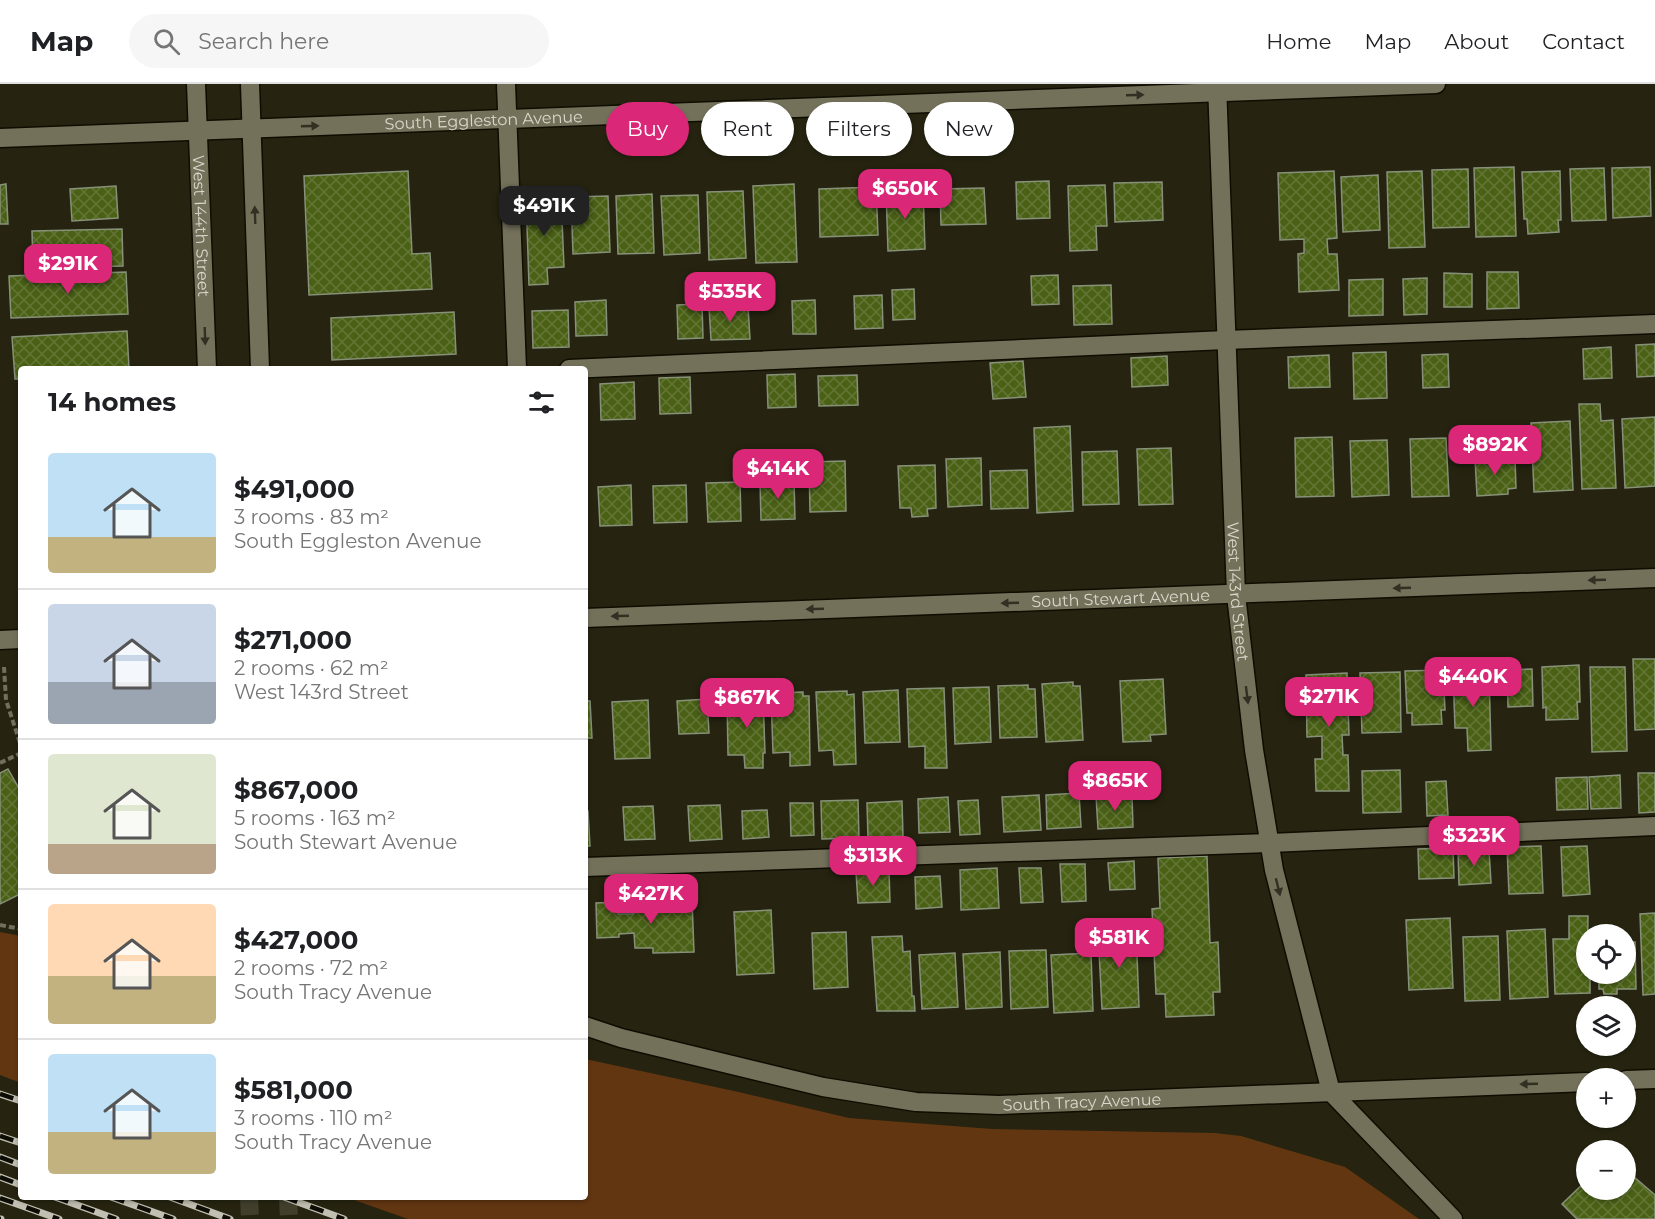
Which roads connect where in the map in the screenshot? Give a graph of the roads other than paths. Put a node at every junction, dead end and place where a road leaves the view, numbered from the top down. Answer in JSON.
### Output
{"nodes":[{"id":1,"x":196,"y":84,"type":"edge"},
{"id":2,"x":250,"y":84,"type":"edge"},
{"id":3,"x":506,"y":84,"type":"edge"},
{"id":4,"x":1436,"y":84,"type":"edge"},
{"id":5,"x":1217,"y":88,"type":"edge"},
{"id":6,"x":507,"y":119,"type":"junction"},
{"id":7,"x":252,"y":129,"type":"junction"},
{"id":8,"x":197,"y":130,"type":"junction"},
{"id":9,"x":0,"y":138,"type":"edge"},
{"id":10,"x":1655,"y":324,"type":"edge"},
{"id":11,"x":1226,"y":340,"type":"junction"},
{"id":12,"x":207,"y":366,"type":"edge"},
{"id":13,"x":260,"y":366,"type":"edge"},
{"id":14,"x":517,"y":366,"type":"edge"},
{"id":15,"x":588,"y":368,"type":"edge"},
{"id":16,"x":1655,"y":578,"type":"edge"},
{"id":17,"x":1236,"y":595,"type":"junction"},
{"id":18,"x":588,"y":618,"type":"edge"},
{"id":19,"x":18,"y":639,"type":"edge"},
{"id":20,"x":0,"y":640,"type":"edge"},
{"id":21,"x":1655,"y":826,"type":"edge"},
{"id":22,"x":1269,"y":843,"type":"junction"},
{"id":23,"x":588,"y":867,"type":"edge"},
{"id":24,"x":588,"y":1027,"type":"edge"},
{"id":25,"x":1655,"y":1079,"type":"edge"},
{"id":26,"x":1636,"y":1080,"type":"edge"},
{"id":27,"x":1576,"y":1082,"type":"edge"},
{"id":28,"x":1331,"y":1092,"type":"junction"},
{"id":29,"x":1453,"y":1219,"type":"edge"}],
"edges":[{"from":1,"to":8,"type":"street","name":"West 144th Street"},
{"from":2,"to":7,"type":"street"},
{"from":3,"to":6,"type":"street"},
{"from":4,"to":5,"type":"street","name":"South Eggleston Avenue"},
{"from":6,"to":5,"type":"street","name":"South Eggleston Avenue","one_way":true},
{"from":5,"to":11,"type":"street","name":"West 143rd Street"},
{"from":7,"to":6,"type":"street","name":"South Eggleston Avenue","one_way":true},
{"from":6,"to":14,"type":"street"},
{"from":7,"to":8,"type":"street","name":"South Eggleston Avenue"},
{"from":13,"to":7,"type":"street","one_way":true},
{"from":8,"to":9,"type":"street","name":"South Eggleston Avenue"},
{"from":8,"to":12,"type":"street","name":"West 144th Street","one_way":true},
{"from":10,"to":11,"type":"street"},
{"from":11,"to":15,"type":"street"},
{"from":11,"to":17,"type":"street","name":"West 143rd Street"},
{"from":16,"to":17,"type":"street","name":"South Stewart Avenue","one_way":true},
{"from":17,"to":18,"type":"street","name":"South Stewart Avenue","one_way":true},
{"from":17,"to":22,"type":"street","name":"West 143rd Street","one_way":true},
{"from":19,"to":20,"type":"street"},
{"from":21,"to":22,"type":"street"},
{"from":22,"to":23,"type":"street"},
{"from":22,"to":28,"type":"street","name":"West 143rd Street","one_way":true},
{"from":24,"to":28,"type":"street","name":"South Tracy Avenue"},
{"from":25,"to":26,"type":"street"},
{"from":27,"to":28,"type":"street","name":"South Tracy Avenue","one_way":true},
{"from":28,"to":29,"type":"street"}]}
